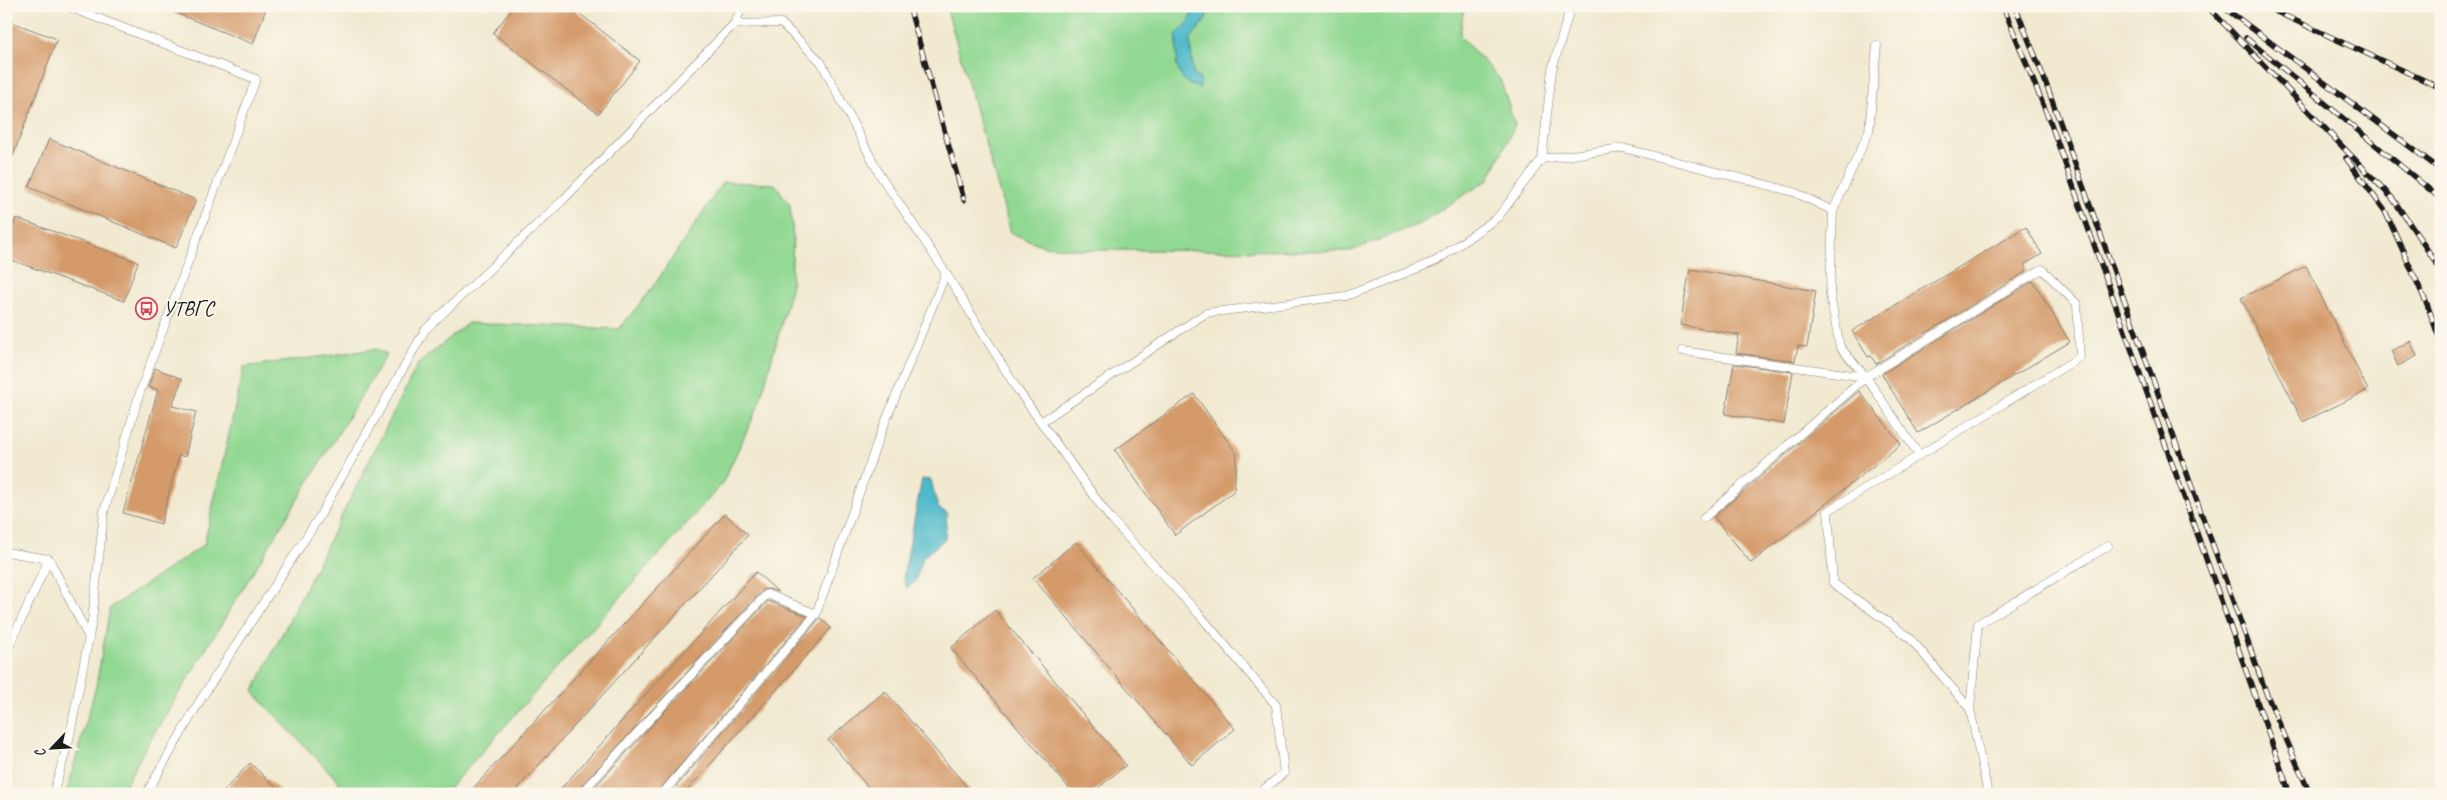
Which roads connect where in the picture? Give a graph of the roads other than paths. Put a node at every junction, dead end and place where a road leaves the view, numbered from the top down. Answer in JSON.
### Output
{"nodes":[{"id":1,"x":66,"y":6,"type":"edge"},
{"id":2,"x":743,"y":6,"type":"edge"},
{"id":3,"x":1571,"y":6,"type":"edge"},
{"id":4,"x":734,"y":24,"type":"junction"},
{"id":5,"x":1877,"y":45,"type":"dead end"},
{"id":6,"x":1542,"y":159,"type":"junction"},
{"id":7,"x":1833,"y":211,"type":"junction"},
{"id":8,"x":946,"y":273,"type":"junction"},
{"id":9,"x":1682,"y":351,"type":"dead end"},
{"id":10,"x":1866,"y":377,"type":"junction"},
{"id":11,"x":1041,"y":422,"type":"junction"},
{"id":12,"x":1919,"y":455,"type":"junction"},
{"id":13,"x":1704,"y":518,"type":"dead end"},
{"id":14,"x":2108,"y":546,"type":"dead end"},
{"id":15,"x":6,"y":552,"type":"edge"},
{"id":16,"x":49,"y":559,"type":"junction"},
{"id":17,"x":816,"y":614,"type":"junction"},
{"id":18,"x":89,"y":638,"type":"junction"},
{"id":19,"x":6,"y":653,"type":"edge"},
{"id":20,"x":1970,"y":709,"type":"junction"},
{"id":21,"x":53,"y":794,"type":"edge"},
{"id":22,"x":146,"y":794,"type":"edge"},
{"id":23,"x":580,"y":794,"type":"edge"},
{"id":24,"x":662,"y":794,"type":"edge"},
{"id":25,"x":1258,"y":794,"type":"edge"},
{"id":26,"x":1988,"y":794,"type":"edge"}],
"edges":[{"from":1,"to":18,"type":"lane"},
{"from":2,"to":4,"type":"lane"},
{"from":3,"to":6,"type":"lane"},
{"from":4,"to":8,"type":"lane"},
{"from":4,"to":22,"type":"lane"},
{"from":5,"to":7,"type":"lane"},
{"from":6,"to":7,"type":"lane"},
{"from":6,"to":11,"type":"lane"},
{"from":7,"to":10,"type":"lane"},
{"from":8,"to":11,"type":"lane"},
{"from":8,"to":17,"type":"lane"},
{"from":9,"to":10,"type":"lane"},
{"from":10,"to":12,"type":"lane"},
{"from":10,"to":12,"type":"lane"},
{"from":10,"to":13,"type":"lane"},
{"from":11,"to":25,"type":"lane"},
{"from":12,"to":20,"type":"lane"},
{"from":14,"to":20,"type":"lane"},
{"from":15,"to":16,"type":"lane"},
{"from":16,"to":18,"type":"lane"},
{"from":16,"to":19,"type":"lane"},
{"from":17,"to":23,"type":"lane"},
{"from":17,"to":24,"type":"lane"},
{"from":18,"to":21,"type":"lane"},
{"from":20,"to":26,"type":"lane"}]}
